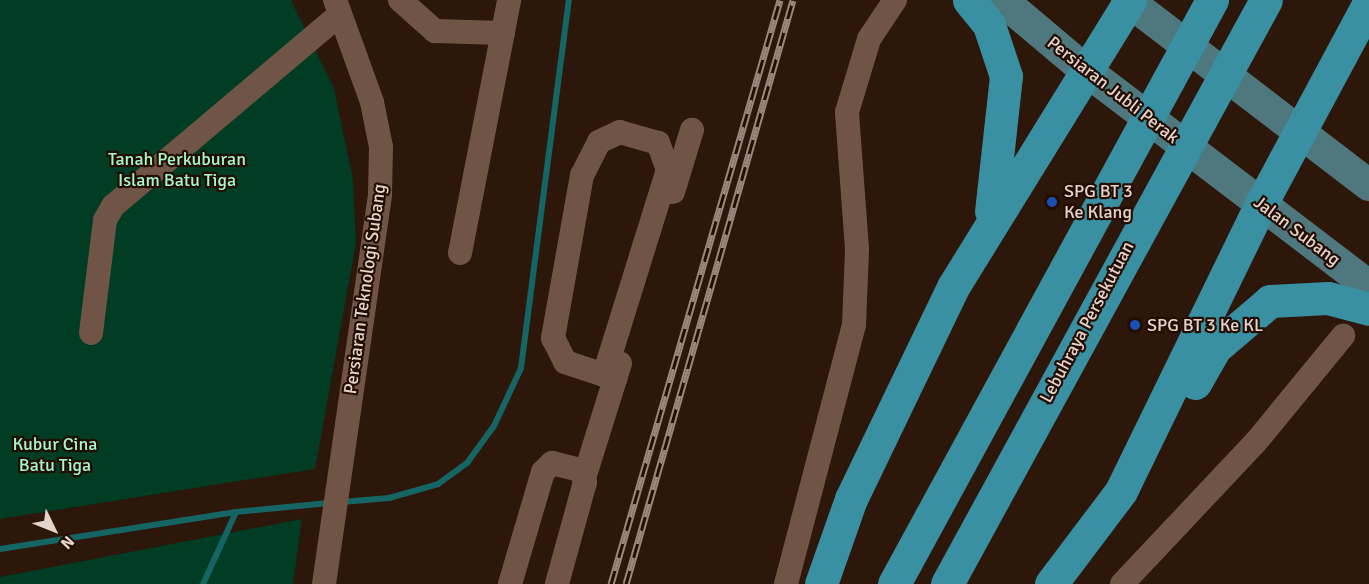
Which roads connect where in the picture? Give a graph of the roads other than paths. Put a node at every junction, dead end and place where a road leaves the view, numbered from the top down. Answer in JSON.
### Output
{"nodes":[{"id":1,"x":400,"y":0,"type":"edge"},
{"id":2,"x":509,"y":0,"type":"edge"},
{"id":3,"x":895,"y":0,"type":"edge"},
{"id":4,"x":969,"y":0,"type":"edge"},
{"id":5,"x":1002,"y":0,"type":"edge"},
{"id":6,"x":1212,"y":0,"type":"edge"},
{"id":7,"x":1266,"y":0,"type":"edge"},
{"id":8,"x":1129,"y":1,"type":"edge"},
{"id":9,"x":1369,"y":3,"type":"edge"},
{"id":10,"x":338,"y":7,"type":"edge"},
{"id":11,"x":503,"y":33,"type":"junction"},
{"id":12,"x":1084,"y":69,"type":"junction"},
{"id":13,"x":692,"y":130,"type":"dead end"},
{"id":14,"x":1299,"y":133,"type":"junction"},
{"id":15,"x":1226,"y":177,"type":"joint"},
{"id":16,"x":1369,"y":185,"type":"edge"},
{"id":17,"x":1261,"y":204,"type":"junction"},
{"id":18,"x":990,"y":222,"type":"junction"},
{"id":19,"x":460,"y":254,"type":"dead end"},
{"id":20,"x":1369,"y":286,"type":"edge"},
{"id":21,"x":1369,"y":309,"type":"edge"},
{"id":22,"x":91,"y":333,"type":"dead end"},
{"id":23,"x":1343,"y":336,"type":"dead end"},
{"id":24,"x":609,"y":377,"type":"junction"},
{"id":25,"x":585,"y":475,"type":"junction"},
{"id":26,"x":1121,"y":491,"type":"junction"},
{"id":27,"x":324,"y":584,"type":"edge"},
{"id":28,"x":510,"y":584,"type":"edge"},
{"id":29,"x":557,"y":584,"type":"edge"},
{"id":30,"x":786,"y":584,"type":"edge"},
{"id":31,"x":821,"y":584,"type":"edge"},
{"id":32,"x":894,"y":584,"type":"edge"},
{"id":33,"x":947,"y":584,"type":"edge"},
{"id":34,"x":1051,"y":584,"type":"edge"},
{"id":35,"x":1122,"y":584,"type":"edge"}],
"edges":[{"from":1,"to":11,"type":"street"},
{"from":2,"to":11,"type":"street"},
{"from":3,"to":30,"type":"street"},
{"from":4,"to":18,"type":"highway"},
{"from":5,"to":12,"type":"main road","name":"Persiaran Jubli Perak"},
{"from":6,"to":32,"type":"highway"},
{"from":7,"to":33,"type":"highway","name":"Lebuhraya Persekutuan"},
{"from":8,"to":12,"type":"highway"},
{"from":8,"to":14,"type":"main road"},
{"from":9,"to":14,"type":"highway"},
{"from":10,"to":22,"type":"street"},
{"from":10,"to":27,"type":"street","name":"Persiaran Teknologi Subang"},
{"from":11,"to":19,"type":"street"},
{"from":12,"to":15,"type":"main road","name":"Persiaran Jubli Perak"},
{"from":12,"to":18,"type":"highway"},
{"from":13,"to":24,"type":"street"},
{"from":14,"to":16,"type":"main road"},
{"from":14,"to":17,"type":"highway"},
{"from":15,"to":17,"type":"main road","name":"Jalan Subang"},
{"from":17,"to":20,"type":"main road","name":"Jalan Subang"},
{"from":17,"to":26,"type":"highway"},
{"from":18,"to":31,"type":"highway"},
{"from":21,"to":26,"type":"highway"},
{"from":23,"to":35,"type":"street"},
{"from":24,"to":24,"type":"street"},
{"from":24,"to":25,"type":"street"},
{"from":25,"to":28,"type":"street"},
{"from":25,"to":29,"type":"street"},
{"from":26,"to":34,"type":"highway"}]}
